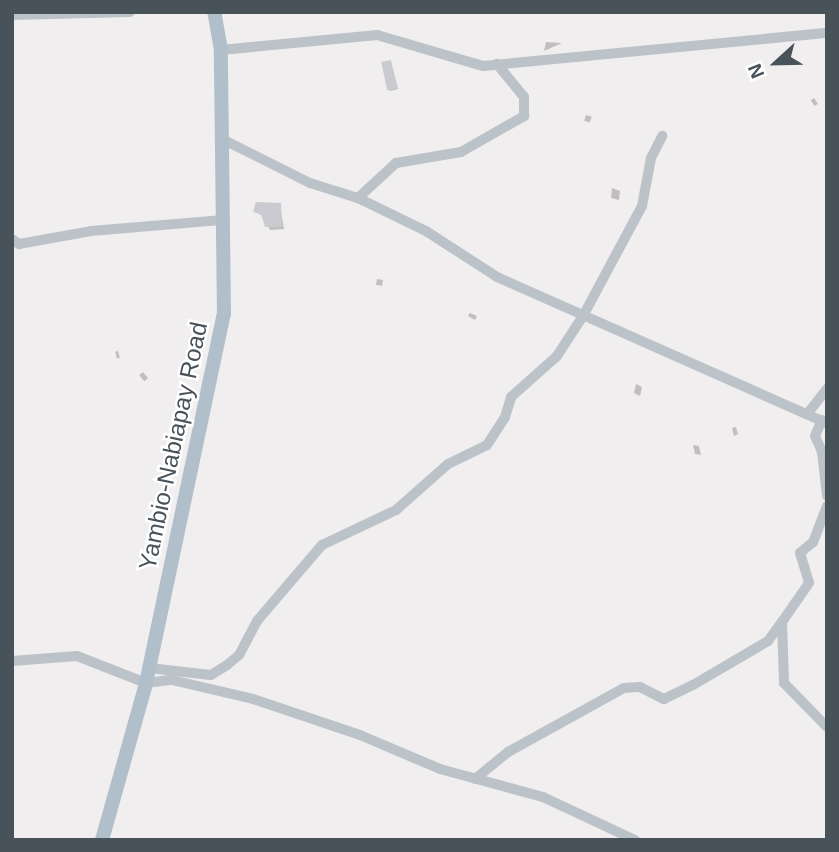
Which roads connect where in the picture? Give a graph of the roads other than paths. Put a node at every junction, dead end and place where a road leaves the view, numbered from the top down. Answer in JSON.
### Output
{"nodes":[{"id":1,"x":130,"y":12,"type":"edge"},
{"id":2,"x":214,"y":12,"type":"edge"},
{"id":3,"x":12,"y":15,"type":"edge"},
{"id":4,"x":827,"y":33,"type":"edge"},
{"id":5,"x":221,"y":50,"type":"junction"},
{"id":6,"x":497,"y":64,"type":"junction"},
{"id":7,"x":662,"y":136,"type":"dead end"},
{"id":8,"x":222,"y":139,"type":"junction"},
{"id":9,"x":358,"y":198,"type":"junction"},
{"id":10,"x":221,"y":220,"type":"junction"},
{"id":11,"x":12,"y":239,"type":"edge"},
{"id":12,"x":583,"y":316,"type":"junction"},
{"id":13,"x":827,"y":388,"type":"edge"},
{"id":14,"x":808,"y":413,"type":"junction"},
{"id":15,"x":824,"y":421,"type":"edge"},
{"id":16,"x":827,"y":496,"type":"edge"},
{"id":17,"x":827,"y":506,"type":"edge"},
{"id":18,"x":782,"y":622,"type":"junction"},
{"id":19,"x":12,"y":661,"type":"edge"},
{"id":20,"x":149,"y":668,"type":"junction"},
{"id":21,"x":146,"y":683,"type":"junction"},
{"id":22,"x":827,"y":727,"type":"edge"},
{"id":23,"x":475,"y":779,"type":"junction"},
{"id":24,"x":102,"y":840,"type":"edge"},
{"id":25,"x":635,"y":840,"type":"edge"}],
"edges":[{"from":1,"to":3,"type":"street"},
{"from":2,"to":5,"type":"main road","name":"Yambio-Nabiapay Road"},
{"from":4,"to":6,"type":"street"},
{"from":5,"to":6,"type":"street"},
{"from":5,"to":8,"type":"main road","name":"Yambio-Nabiapay Road"},
{"from":6,"to":9,"type":"street"},
{"from":7,"to":12,"type":"street"},
{"from":8,"to":9,"type":"street"},
{"from":8,"to":10,"type":"main road","name":"Yambio-Nabiapay Road"},
{"from":9,"to":12,"type":"street"},
{"from":10,"to":11,"type":"street"},
{"from":10,"to":20,"type":"main road","name":"Yambio-Nabiapay Road"},
{"from":12,"to":14,"type":"street"},
{"from":12,"to":20,"type":"street"},
{"from":13,"to":14,"type":"street"},
{"from":14,"to":15,"type":"street"},
{"from":15,"to":16,"type":"street"},
{"from":17,"to":18,"type":"street"},
{"from":18,"to":22,"type":"street"},
{"from":18,"to":23,"type":"street"},
{"from":19,"to":21,"type":"street"},
{"from":20,"to":21,"type":"main road","name":"Yambio-Nabiapay Road"},
{"from":21,"to":23,"type":"street"},
{"from":21,"to":24,"type":"main road","name":"Yambio-Nabiapay Road"},
{"from":23,"to":25,"type":"street"}]}
